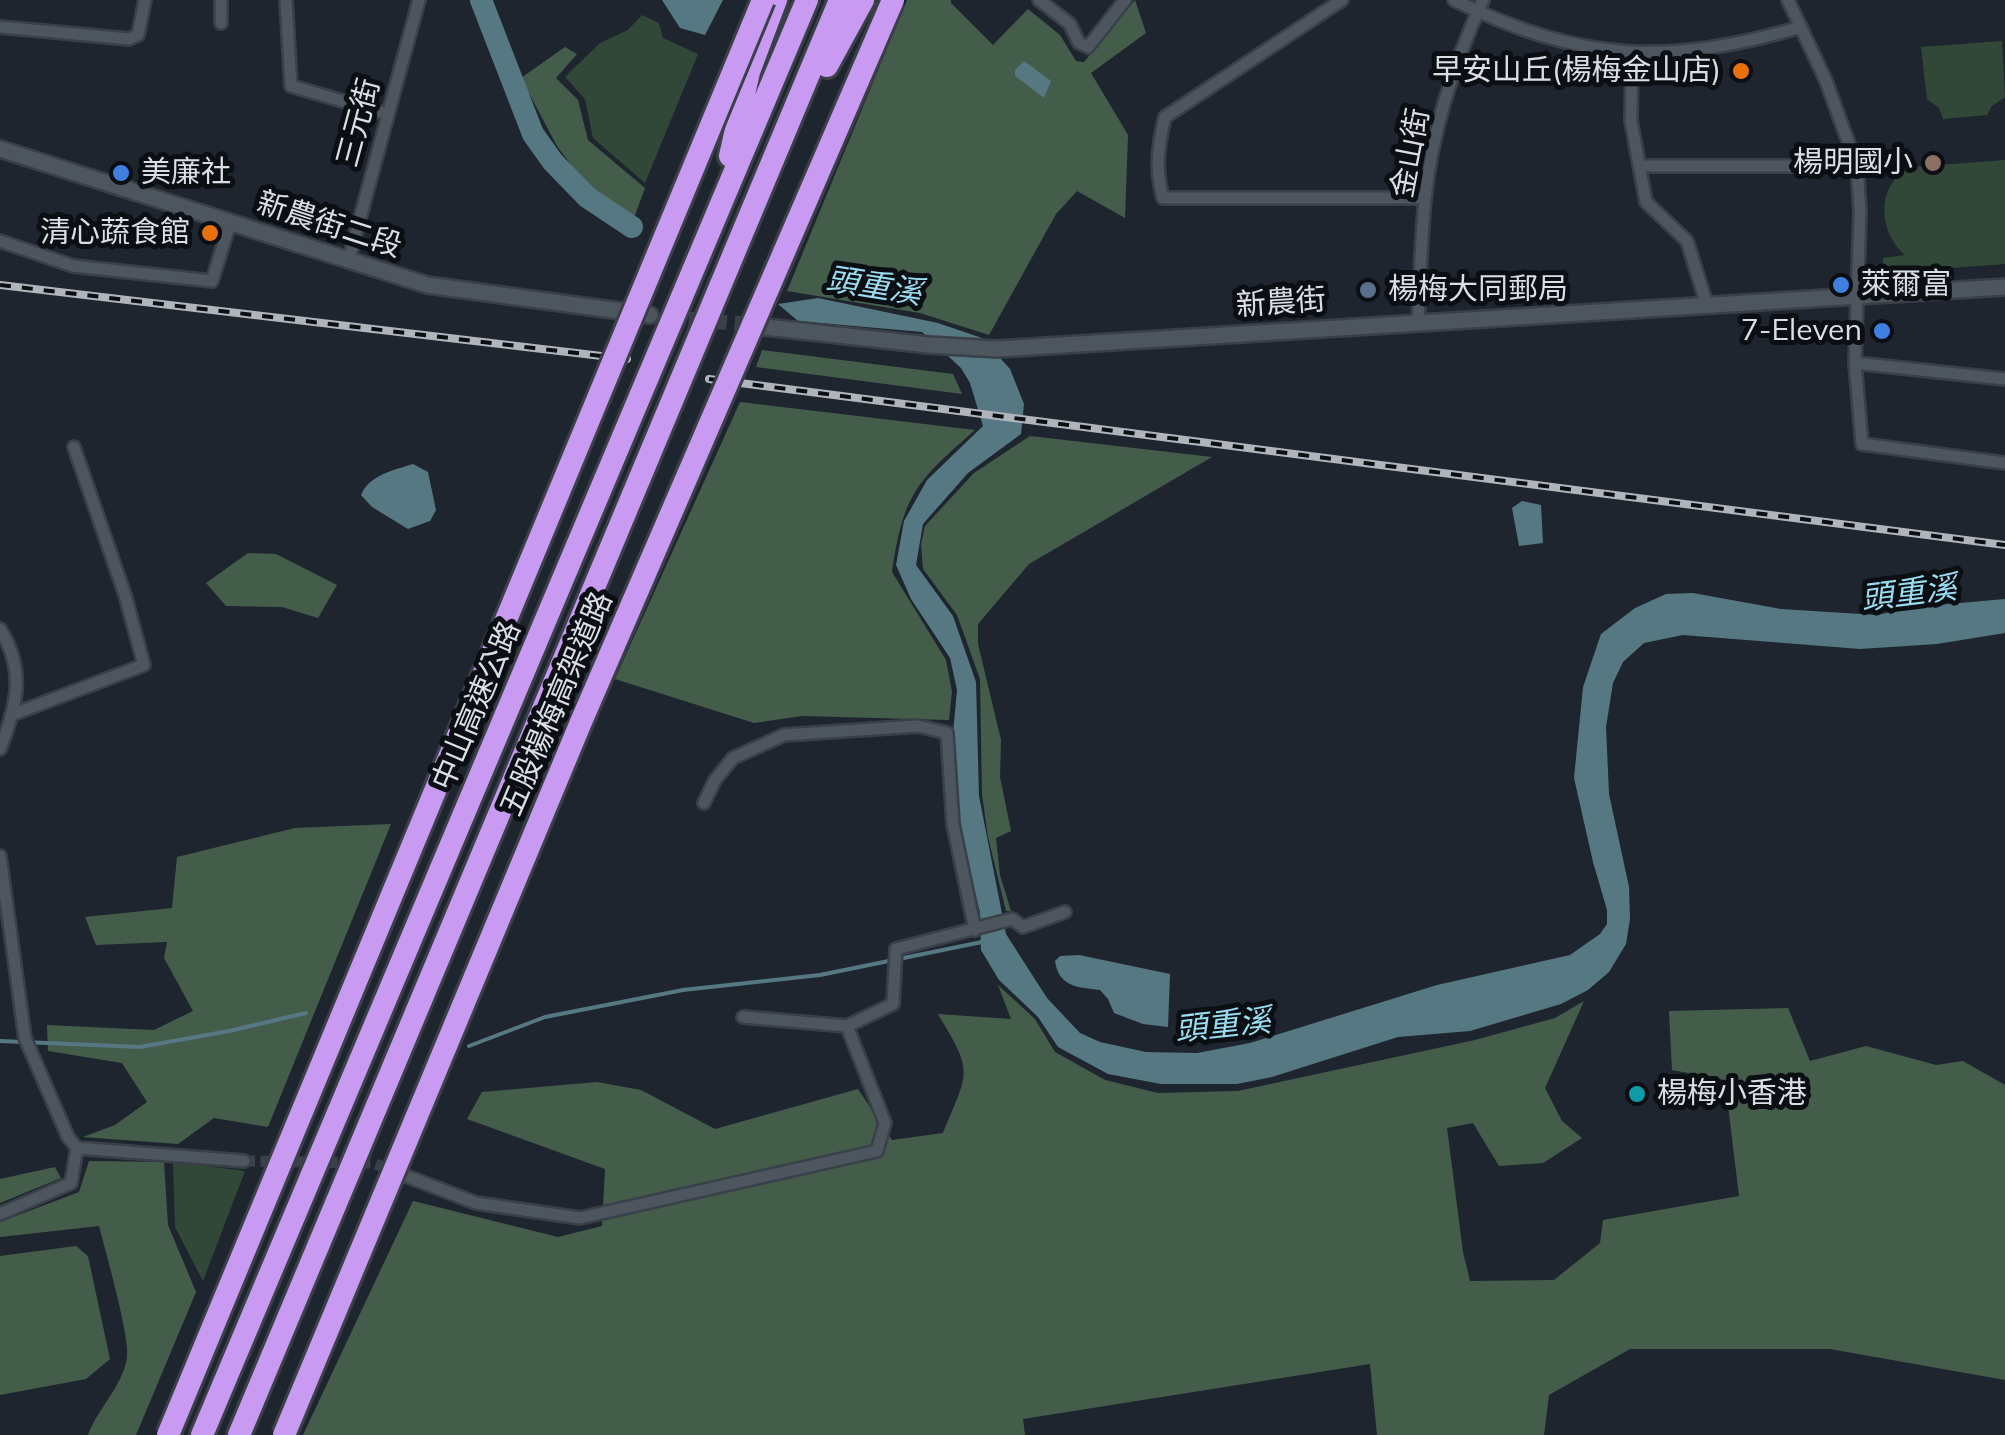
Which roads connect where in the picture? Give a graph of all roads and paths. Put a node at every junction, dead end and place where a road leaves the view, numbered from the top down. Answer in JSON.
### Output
{"nodes":[{"id":1,"x":145,"y":0,"type":"edge"},
{"id":2,"x":221,"y":0,"type":"edge"},
{"id":3,"x":286,"y":0,"type":"edge"},
{"id":4,"x":419,"y":0,"type":"edge"},
{"id":5,"x":763,"y":0,"type":"edge"},
{"id":6,"x":776,"y":0,"type":"edge"},
{"id":7,"x":807,"y":0,"type":"edge"},
{"id":8,"x":840,"y":0,"type":"edge"},
{"id":9,"x":864,"y":0,"type":"edge"},
{"id":10,"x":893,"y":0,"type":"edge"},
{"id":11,"x":1039,"y":0,"type":"edge"},
{"id":12,"x":1125,"y":0,"type":"edge"},
{"id":13,"x":1342,"y":0,"type":"edge"},
{"id":14,"x":1454,"y":0,"type":"edge"},
{"id":15,"x":1788,"y":0,"type":"edge"},
{"id":16,"x":1480,"y":6,"type":"edge"},
{"id":17,"x":222,"y":23,"type":"dead end"},
{"id":18,"x":0,"y":27,"type":"edge"},
{"id":19,"x":1801,"y":28,"type":"junction"},
{"id":20,"x":1632,"y":53,"type":"junction"},
{"id":21,"x":387,"y":114,"type":"junction"},
{"id":22,"x":0,"y":148,"type":"edge"},
{"id":23,"x":777,"y":157,"type":"junction"},
{"id":24,"x":1640,"y":166,"type":"junction"},
{"id":25,"x":1856,"y":166,"type":"junction"},
{"id":26,"x":1426,"y":198,"type":"junction"},
{"id":27,"x":717,"y":212,"type":"junction"},
{"id":28,"x":230,"y":223,"type":"junction"},
{"id":29,"x":0,"y":241,"type":"edge"},
{"id":30,"x":349,"y":259,"type":"junction"},
{"id":31,"x":2005,"y":287,"type":"edge"},
{"id":32,"x":1857,"y":297,"type":"junction"},
{"id":33,"x":1707,"y":305,"type":"junction"},
{"id":34,"x":650,"y":315,"type":"tunnel mouth"},
{"id":35,"x":1418,"y":321,"type":"junction"},
{"id":36,"x":742,"y":324,"type":"tunnel mouth"},
{"id":37,"x":1855,"y":363,"type":"junction"},
{"id":38,"x":2005,"y":379,"type":"edge"},
{"id":39,"x":74,"y":447,"type":"dead end"},
{"id":40,"x":2005,"y":463,"type":"edge"},
{"id":41,"x":0,"y":629,"type":"edge"},
{"id":42,"x":12,"y":715,"type":"junction"},
{"id":43,"x":0,"y":749,"type":"edge"},
{"id":44,"x":704,"y":803,"type":"dead end"},
{"id":45,"x":0,"y":856,"type":"edge"},
{"id":46,"x":1065,"y":912,"type":"dead end"},
{"id":47,"x":979,"y":929,"type":"junction"},
{"id":48,"x":743,"y":1017,"type":"dead end"},
{"id":49,"x":847,"y":1026,"type":"junction"},
{"id":50,"x":77,"y":1148,"type":"junction"},
{"id":51,"x":244,"y":1162,"type":"tunnel mouth"},
{"id":52,"x":406,"y":1176,"type":"tunnel mouth"},
{"id":53,"x":0,"y":1214,"type":"edge"},
{"id":54,"x":168,"y":1435,"type":"edge"},
{"id":55,"x":202,"y":1435,"type":"edge"},
{"id":56,"x":240,"y":1435,"type":"edge"},
{"id":57,"x":284,"y":1435,"type":"edge"}],
"edges":[{"from":1,"to":18,"type":"street"},
{"from":2,"to":17,"type":"street"},
{"from":3,"to":21,"type":"street"},
{"from":4,"to":21,"type":"street","name":"三元街"},
{"from":5,"to":54,"type":"highway","bridge":true},
{"from":6,"to":27,"type":"highway"},
{"from":7,"to":27,"type":"highway","name":"中山高速公路"},
{"from":8,"to":23,"type":"highway"},
{"from":9,"to":23,"type":"highway"},
{"from":10,"to":57,"type":"highway","name":"五股楊梅高架道路","bridge":true},
{"from":11,"to":12,"type":"street"},
{"from":13,"to":26,"type":"street"},
{"from":14,"to":16,"type":"street"},
{"from":15,"to":19,"type":"street"},
{"from":16,"to":20,"type":"street"},
{"from":16,"to":26,"type":"street","name":"金山街"},
{"from":19,"to":20,"type":"street"},
{"from":19,"to":25,"type":"street"},
{"from":20,"to":24,"type":"street"},
{"from":21,"to":30,"type":"street","name":"三元街"},
{"from":22,"to":28,"type":"street","name":"新農街二段"},
{"from":23,"to":56,"type":"highway"},
{"from":24,"to":25,"type":"street"},
{"from":24,"to":33,"type":"street"},
{"from":25,"to":32,"type":"street"},
{"from":26,"to":35,"type":"street","name":"金山街"},
{"from":27,"to":55,"type":"highway","name":"中山高速公路"},
{"from":28,"to":29,"type":"street"},
{"from":28,"to":30,"type":"street","name":"新農街二段"},
{"from":30,"to":34,"type":"street","name":"新農街二段"},
{"from":31,"to":32,"type":"street","name":"新農街"},
{"from":32,"to":33,"type":"street","name":"新農街"},
{"from":32,"to":37,"type":"street"},
{"from":33,"to":35,"type":"street","name":"新農街"},
{"from":35,"to":36,"type":"street","name":"新農街"},
{"from":37,"to":38,"type":"street"},
{"from":37,"to":40,"type":"street"},
{"from":39,"to":42,"type":"street"},
{"from":41,"to":42,"type":"street"},
{"from":42,"to":43,"type":"street"},
{"from":44,"to":47,"type":"street"},
{"from":45,"to":50,"type":"street"},
{"from":46,"to":47,"type":"street"},
{"from":47,"to":49,"type":"street"},
{"from":48,"to":49,"type":"street"},
{"from":49,"to":52,"type":"street"},
{"from":50,"to":51,"type":"street"},
{"from":50,"to":53,"type":"street"}]}
